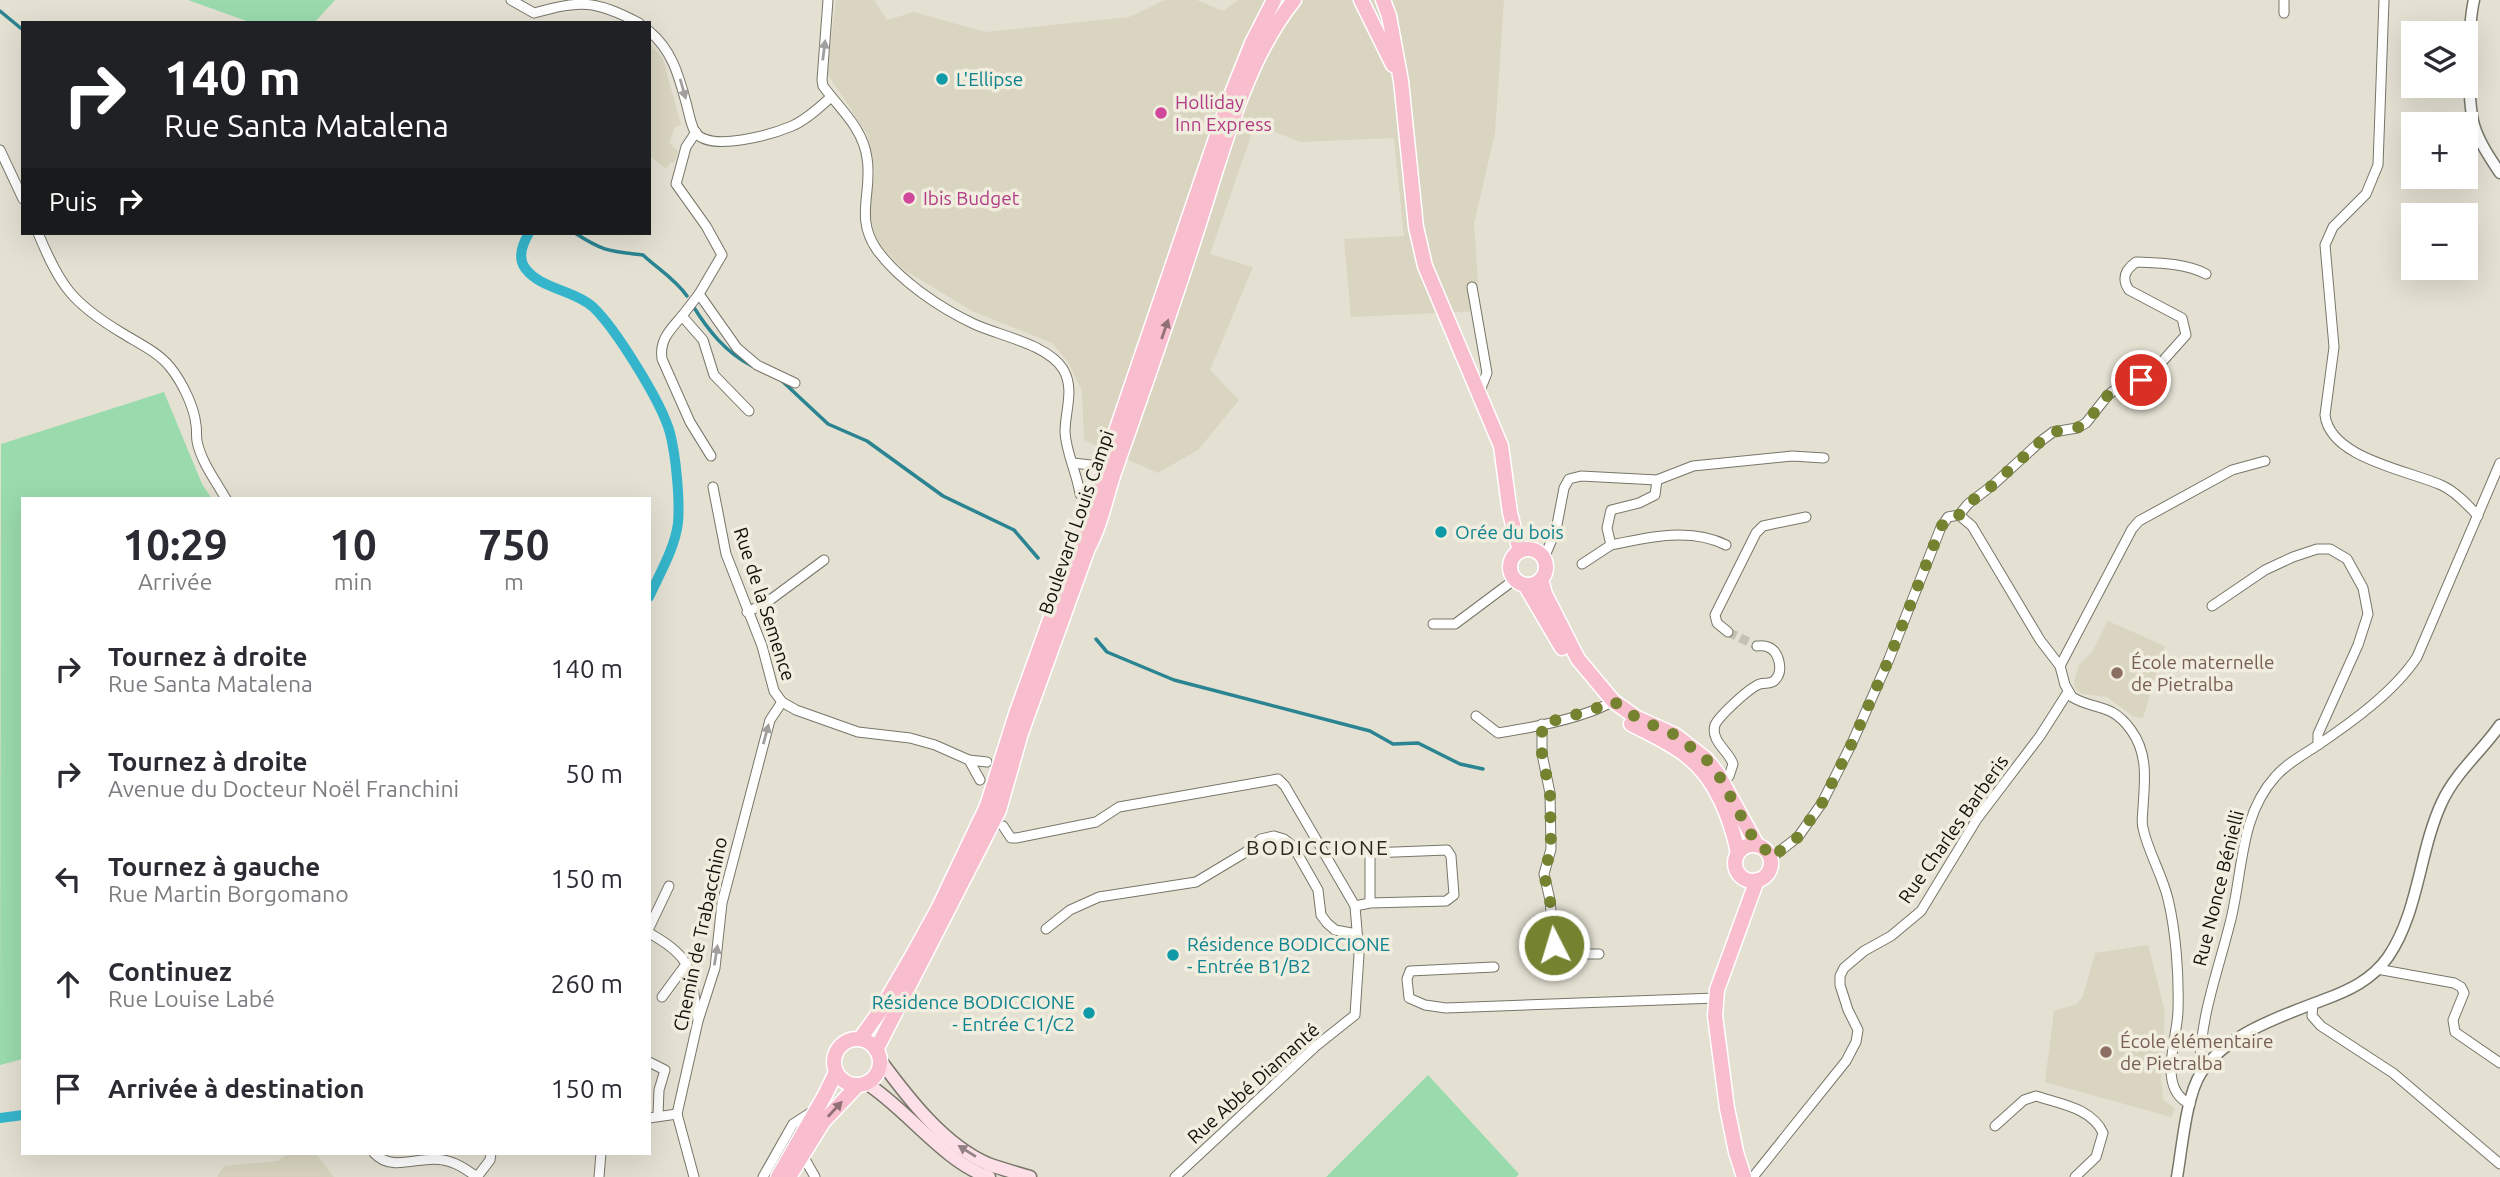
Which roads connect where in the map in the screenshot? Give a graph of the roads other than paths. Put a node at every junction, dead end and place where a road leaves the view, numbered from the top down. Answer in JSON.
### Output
{"nodes":[{"id":1,"x":511,"y":0,"type":"edge"},
{"id":2,"x":828,"y":0,"type":"edge"},
{"id":3,"x":1274,"y":0,"type":"edge"},
{"id":4,"x":1294,"y":0,"type":"edge"},
{"id":5,"x":1362,"y":0,"type":"edge"},
{"id":6,"x":1383,"y":0,"type":"edge"},
{"id":7,"x":2284,"y":0,"type":"edge"},
{"id":8,"x":2384,"y":0,"type":"edge"},
{"id":9,"x":2474,"y":0,"type":"edge"},
{"id":10,"x":2284,"y":13,"type":"dead end"},
{"id":11,"x":635,"y":21,"type":"edge"},
{"id":12,"x":651,"y":33,"type":"edge"},
{"id":13,"x":1401,"y":80,"type":"junction"},
{"id":14,"x":831,"y":97,"type":"junction"},
{"id":15,"x":696,"y":132,"type":"junction"},
{"id":16,"x":0,"y":150,"type":"edge"},
{"id":17,"x":2500,"y":173,"type":"edge"},
{"id":18,"x":21,"y":195,"type":"edge"},
{"id":19,"x":39,"y":235,"type":"edge"},
{"id":20,"x":2206,"y":274,"type":"dead end"},
{"id":21,"x":1472,"y":287,"type":"dead end"},
{"id":22,"x":698,"y":295,"type":"junction"},
{"id":23,"x":681,"y":316,"type":"junction"},
{"id":24,"x":795,"y":383,"type":"dead end"},
{"id":25,"x":1479,"y":393,"type":"junction"},
{"id":26,"x":749,"y":411,"type":"dead end"},
{"id":27,"x":712,"y":456,"type":"dead end"},
{"id":28,"x":1824,"y":458,"type":"dead end"},
{"id":29,"x":2265,"y":461,"type":"dead end"},
{"id":30,"x":1073,"y":463,"type":"junction"},
{"id":31,"x":2500,"y":463,"type":"edge"},
{"id":32,"x":1091,"y":465,"type":"dead end"},
{"id":33,"x":1657,"y":480,"type":"junction"},
{"id":34,"x":713,"y":487,"type":"dead end"},
{"id":35,"x":1080,"y":494,"type":"dead end"},
{"id":36,"x":225,"y":497,"type":"edge"},
{"id":37,"x":1959,"y":515,"type":"junction"},
{"id":38,"x":2478,"y":516,"type":"junction"},
{"id":39,"x":1806,"y":517,"type":"dead end"},
{"id":40,"x":1611,"y":545,"type":"junction"},
{"id":41,"x":1726,"y":545,"type":"dead end"},
{"id":42,"x":1520,"y":551,"type":"junction"},
{"id":43,"x":1544,"y":558,"type":"junction"},
{"id":44,"x":824,"y":560,"type":"dead end"},
{"id":45,"x":1582,"y":564,"type":"dead end"},
{"id":46,"x":1541,"y":580,"type":"junction"},
{"id":47,"x":1520,"y":583,"type":"junction"},
{"id":48,"x":2213,"y":606,"type":"dead end"},
{"id":49,"x":747,"y":612,"type":"junction"},
{"id":50,"x":1433,"y":624,"type":"dead end"},
{"id":51,"x":1728,"y":632,"type":"dead end"},
{"id":52,"x":1756,"y":646,"type":"tunnel mouth"},
{"id":53,"x":2060,"y":666,"type":"junction"},
{"id":54,"x":2068,"y":692,"type":"junction"},
{"id":55,"x":782,"y":702,"type":"junction"},
{"id":56,"x":1609,"y":703,"type":"junction"},
{"id":57,"x":1476,"y":716,"type":"dead end"},
{"id":58,"x":1542,"y":724,"type":"junction"},
{"id":59,"x":2500,"y":725,"type":"edge"},
{"id":60,"x":2318,"y":745,"type":"junction"},
{"id":61,"x":969,"y":760,"type":"junction"},
{"id":62,"x":987,"y":762,"type":"dead end"},
{"id":63,"x":980,"y":780,"type":"dead end"},
{"id":64,"x":1723,"y":783,"type":"junction"},
{"id":65,"x":1003,"y":826,"type":"dead end"},
{"id":66,"x":1757,"y":845,"type":"junction"},
{"id":67,"x":1738,"y":853,"type":"junction"},
{"id":68,"x":1771,"y":858,"type":"junction"},
{"id":69,"x":1757,"y":880,"type":"junction"},
{"id":70,"x":669,"y":886,"type":"dead end"},
{"id":71,"x":1370,"y":903,"type":"junction"},
{"id":72,"x":1355,"y":906,"type":"junction"},
{"id":73,"x":651,"y":926,"type":"edge"},
{"id":74,"x":1046,"y":929,"type":"dead end"},
{"id":75,"x":651,"y":932,"type":"edge"},
{"id":76,"x":1357,"y":934,"type":"junction"},
{"id":77,"x":1599,"y":954,"type":"dead end"},
{"id":78,"x":687,"y":964,"type":"junction"},
{"id":79,"x":1494,"y":967,"type":"dead end"},
{"id":80,"x":2377,"y":969,"type":"junction"},
{"id":81,"x":662,"y":997,"type":"dead end"},
{"id":82,"x":1716,"y":998,"type":"junction"},
{"id":83,"x":2313,"y":1004,"type":"junction"},
{"id":84,"x":698,"y":1021,"type":"junction"},
{"id":85,"x":860,"y":1039,"type":"junction"},
{"id":86,"x":878,"y":1055,"type":"junction"},
{"id":87,"x":651,"y":1063,"type":"edge"},
{"id":88,"x":2500,"y":1063,"type":"edge"},
{"id":89,"x":836,"y":1072,"type":"junction"},
{"id":90,"x":2200,"y":1074,"type":"junction"},
{"id":91,"x":862,"y":1084,"type":"junction"},
{"id":92,"x":2190,"y":1104,"type":"junction"},
{"id":93,"x":817,"y":1109,"type":"junction"},
{"id":94,"x":677,"y":1114,"type":"junction"},
{"id":95,"x":653,"y":1116,"type":"edge"},
{"id":96,"x":1995,"y":1126,"type":"dead end"},
{"id":97,"x":803,"y":1154,"type":"junction"},
{"id":98,"x":376,"y":1155,"type":"edge"},
{"id":99,"x":491,"y":1155,"type":"edge"},
{"id":100,"x":601,"y":1155,"type":"edge"},
{"id":101,"x":2500,"y":1164,"type":"edge"},
{"id":102,"x":477,"y":1177,"type":"edge"},
{"id":103,"x":599,"y":1177,"type":"edge"},
{"id":104,"x":694,"y":1177,"type":"edge"},
{"id":105,"x":763,"y":1177,"type":"edge"},
{"id":106,"x":778,"y":1177,"type":"edge"},
{"id":107,"x":789,"y":1177,"type":"edge"},
{"id":108,"x":815,"y":1177,"type":"edge"},
{"id":109,"x":989,"y":1177,"type":"edge"},
{"id":110,"x":1030,"y":1177,"type":"edge"},
{"id":111,"x":1175,"y":1177,"type":"edge"},
{"id":112,"x":1744,"y":1177,"type":"edge"},
{"id":113,"x":1753,"y":1177,"type":"edge"},
{"id":114,"x":2075,"y":1177,"type":"edge"},
{"id":115,"x":2177,"y":1177,"type":"edge"}],
"edges":[{"from":1,"to":11,"type":"street"},
{"from":14,"to":2,"type":"street","one_way":true},
{"from":3,"to":85,"type":"main road","name":"Boulevard Louis Campi"},
{"from":86,"to":4,"type":"main road","name":"Boulevard Louis Campi","one_way":true},
{"from":5,"to":13,"type":"main road"},
{"from":6,"to":13,"type":"main road"},
{"from":7,"to":10,"type":"street"},
{"from":8,"to":38,"type":"street"},
{"from":9,"to":17,"type":"street"},
{"from":12,"to":15,"type":"street","one_way":true},
{"from":13,"to":25,"type":"main road"},
{"from":14,"to":15,"type":"street"},
{"from":14,"to":30,"type":"street"},
{"from":15,"to":22,"type":"street"},
{"from":16,"to":18,"type":"street"},
{"from":19,"to":36,"type":"street"},
{"from":20,"to":37,"type":"street"},
{"from":21,"to":25,"type":"street"},
{"from":22,"to":23,"type":"street"},
{"from":22,"to":24,"type":"street"},
{"from":23,"to":26,"type":"street"},
{"from":23,"to":27,"type":"street"},
{"from":25,"to":42,"type":"main road"},
{"from":28,"to":33,"type":"street"},
{"from":29,"to":53,"type":"street"},
{"from":30,"to":32,"type":"street"},
{"from":30,"to":35,"type":"street"},
{"from":31,"to":38,"type":"street","name":"Rue Nonce Bénielli"},
{"from":33,"to":40,"type":"street"},
{"from":33,"to":43,"type":"street"},
{"from":34,"to":49,"type":"street","name":"Rue de la Semence"},
{"from":37,"to":53,"type":"street"},
{"from":37,"to":68,"type":"street"},
{"from":38,"to":60,"type":"street","name":"Rue Nonce Bénielli"},
{"from":39,"to":51,"type":"street"},
{"from":40,"to":41,"type":"street"},
{"from":40,"to":45,"type":"street"},
{"from":42,"to":43,"type":"main road"},
{"from":42,"to":47,"type":"main road"},
{"from":43,"to":46,"type":"main road"},
{"from":44,"to":49,"type":"street"},
{"from":46,"to":47,"type":"main road"},
{"from":46,"to":56,"type":"main road"},
{"from":47,"to":50,"type":"street"},
{"from":47,"to":56,"type":"main road"},
{"from":48,"to":60,"type":"street"},
{"from":49,"to":55,"type":"street","name":"Rue de la Semence"},
{"from":52,"to":64,"type":"street"},
{"from":53,"to":54,"type":"street"},
{"from":54,"to":92,"type":"street"},
{"from":54,"to":113,"type":"street","name":"Rue Charles Barberis"},
{"from":55,"to":61,"type":"street","name":"Rue de la Semence"},
{"from":84,"to":55,"type":"street","name":"Chemin de Trabacchino","one_way":true},
{"from":56,"to":58,"type":"street"},
{"from":56,"to":64,"type":"main road"},
{"from":56,"to":67,"type":"main road"},
{"from":57,"to":58,"type":"street"},
{"from":58,"to":77,"type":"street"},
{"from":59,"to":80,"type":"street"},
{"from":60,"to":90,"type":"street","name":"Rue Nonce Bénielli"},
{"from":61,"to":62,"type":"street","name":"Rue de la Semence"},
{"from":61,"to":63,"type":"street"},
{"from":64,"to":66,"type":"main road"},
{"from":65,"to":72,"type":"street"},
{"from":66,"to":67,"type":"main road"},
{"from":66,"to":68,"type":"main road"},
{"from":67,"to":69,"type":"main road"},
{"from":68,"to":69,"type":"main road"},
{"from":69,"to":82,"type":"main road"},
{"from":70,"to":73,"type":"street"},
{"from":71,"to":71,"type":"street"},
{"from":71,"to":72,"type":"street"},
{"from":72,"to":76,"type":"street"},
{"from":74,"to":76,"type":"street"},
{"from":75,"to":78,"type":"street"},
{"from":76,"to":111,"type":"street","name":"Rue Abbé Diamanté"},
{"from":78,"to":81,"type":"street"},
{"from":78,"to":84,"type":"street"},
{"from":79,"to":82,"type":"street"},
{"from":80,"to":83,"type":"street"},
{"from":80,"to":88,"type":"street"},
{"from":82,"to":112,"type":"main road"},
{"from":83,"to":90,"type":"street"},
{"from":83,"to":101,"type":"street"},
{"from":84,"to":94,"type":"street","name":"Chemin de Trabacchino"},
{"from":85,"to":86,"type":"main road"},
{"from":85,"to":89,"type":"main road"},
{"from":86,"to":91,"type":"main road"},
{"from":110,"to":86,"type":"main road","one_way":true},
{"from":87,"to":95,"type":"street"},
{"from":89,"to":91,"type":"main road"},
{"from":89,"to":93,"type":"main road"},
{"from":90,"to":92,"type":"street"},
{"from":97,"to":91,"type":"main road","one_way":true},
{"from":91,"to":109,"type":"main road"},
{"from":92,"to":115,"type":"street"},
{"from":93,"to":105,"type":"street"},
{"from":93,"to":106,"type":"main road"},
{"from":94,"to":95,"type":"street"},
{"from":94,"to":104,"type":"street","name":"Chemin de Trabacchino"},
{"from":96,"to":114,"type":"street"},
{"from":97,"to":107,"type":"main road"},
{"from":97,"to":108,"type":"street"},
{"from":98,"to":102,"type":"street"},
{"from":99,"to":102,"type":"street"},
{"from":100,"to":103,"type":"street"}]}
